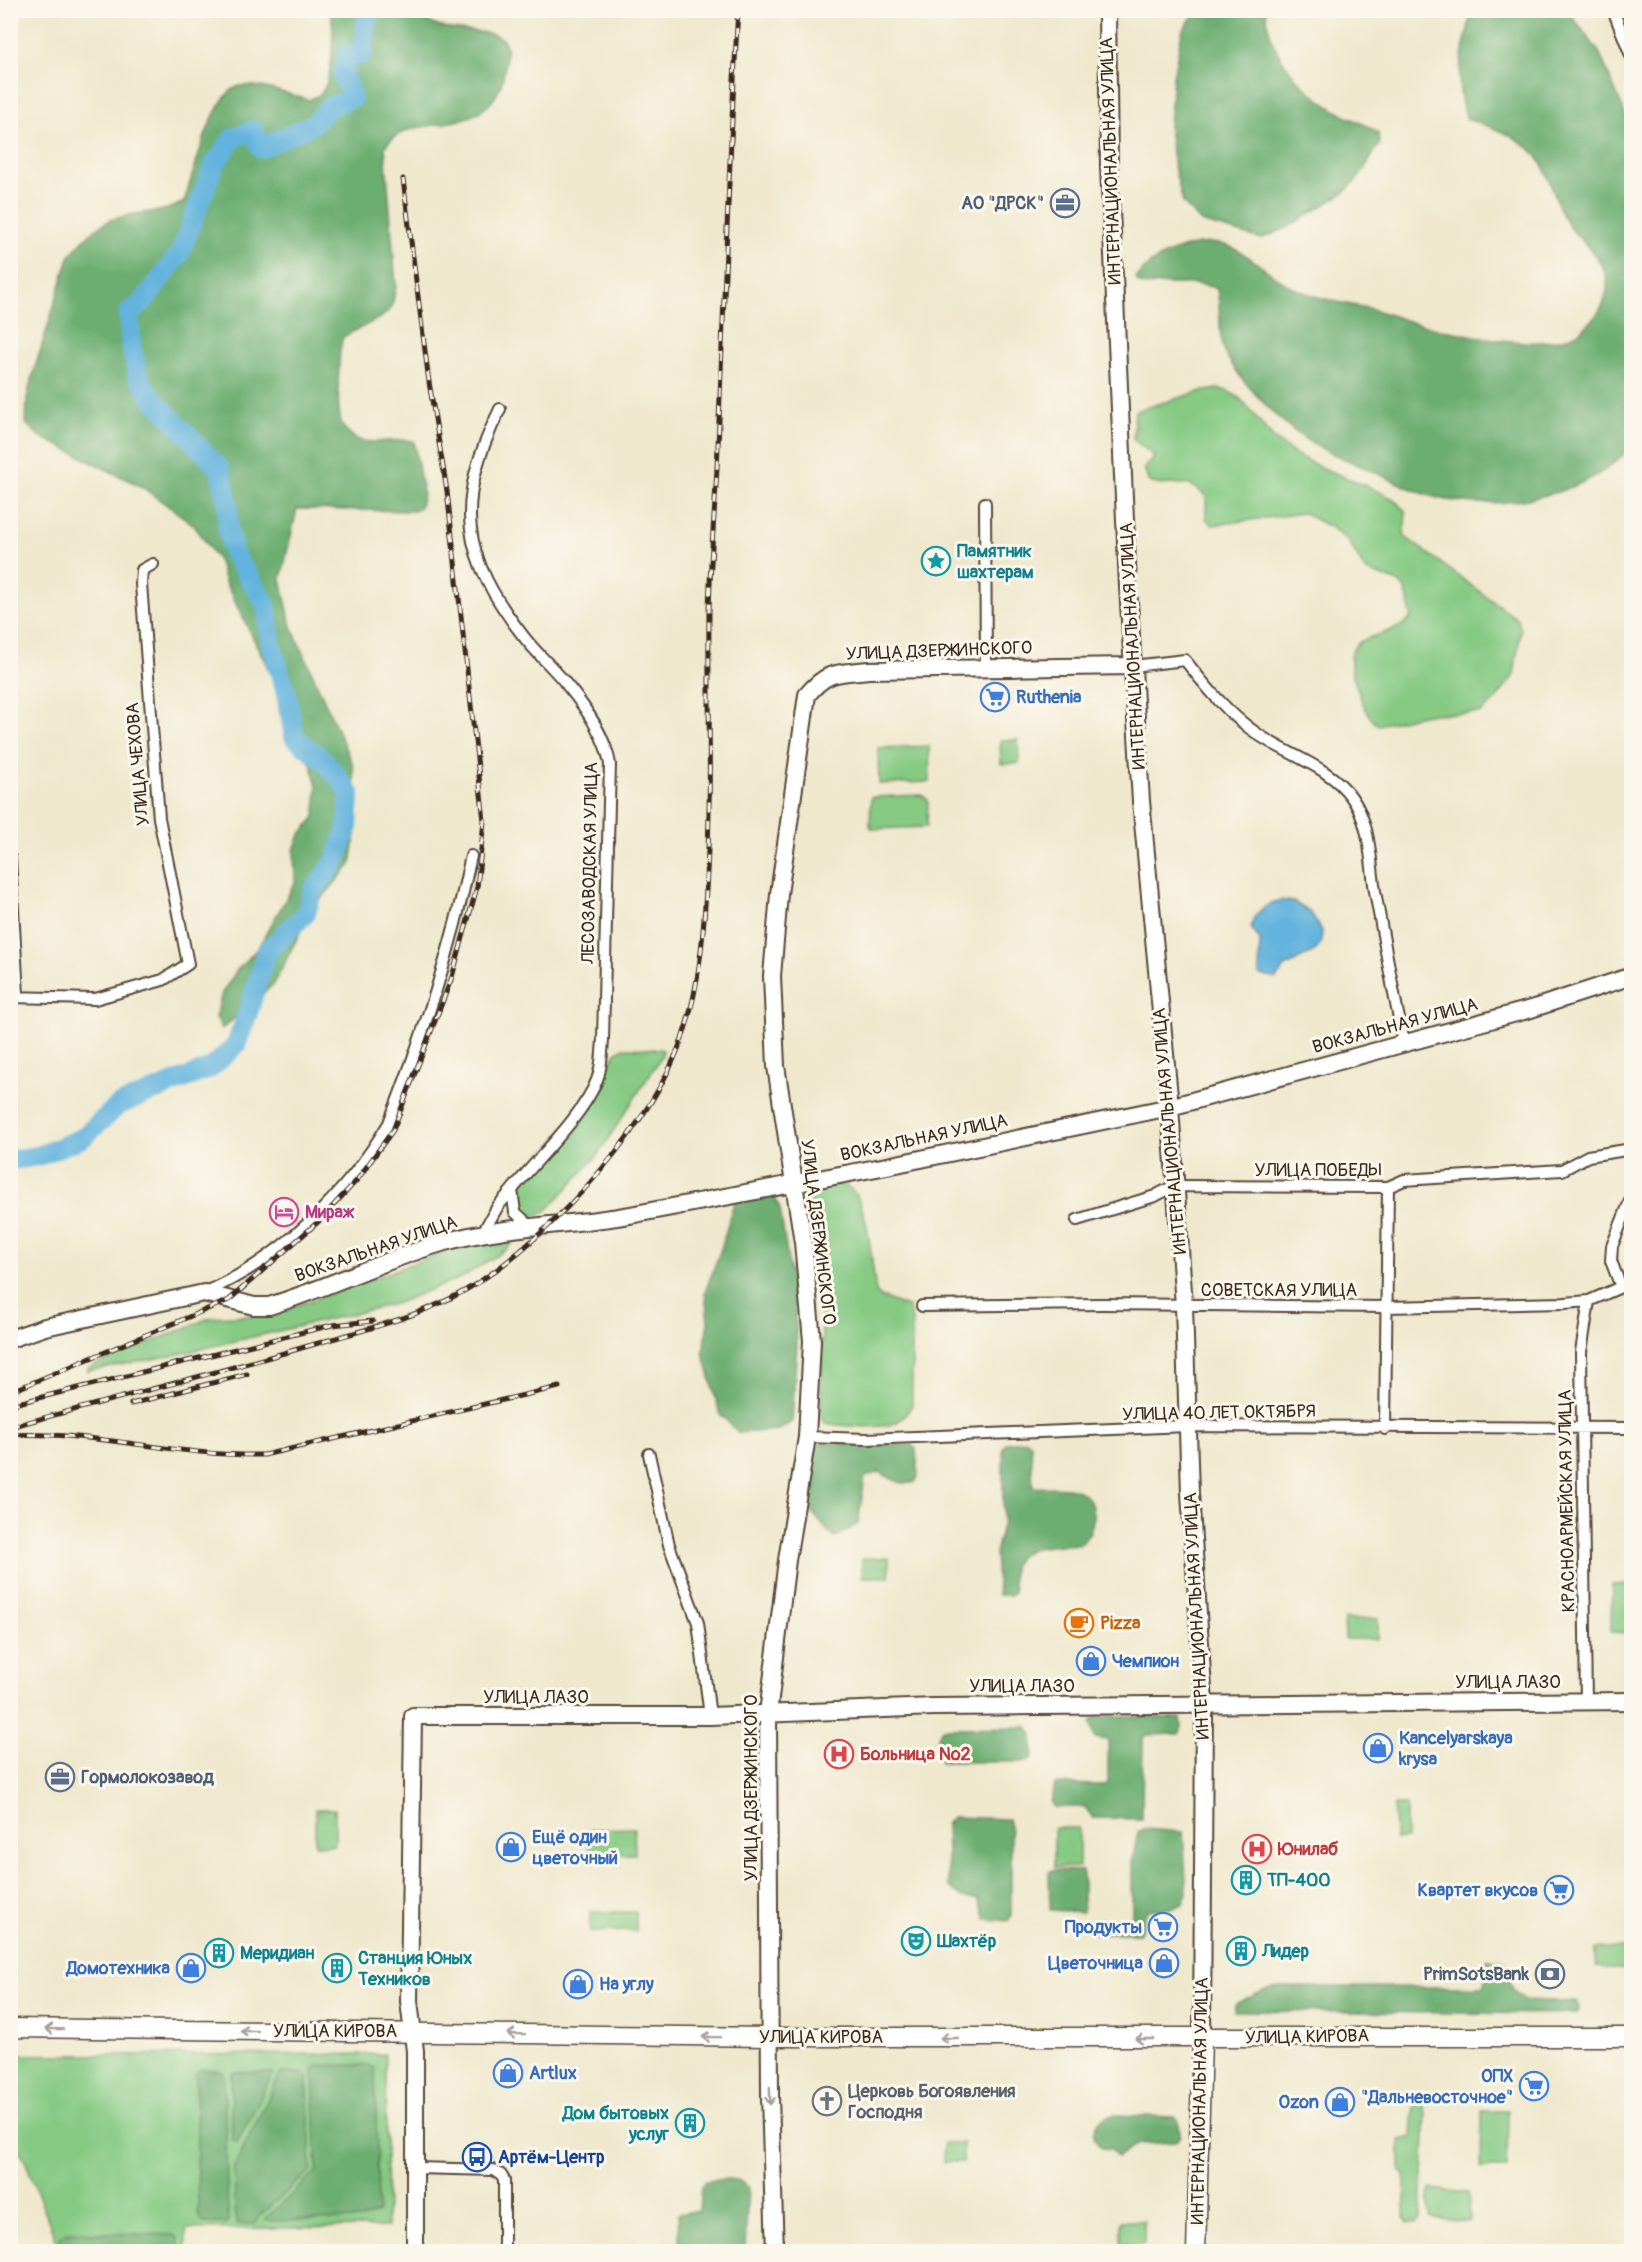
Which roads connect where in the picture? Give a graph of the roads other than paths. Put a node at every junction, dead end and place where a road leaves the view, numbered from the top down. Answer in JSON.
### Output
{"nodes":[{"id":1,"x":1613,"y":10,"type":"edge"},
{"id":2,"x":1108,"y":11,"type":"edge"},
{"id":3,"x":1632,"y":58,"type":"edge"},
{"id":4,"x":500,"y":409,"type":"dead end"},
{"id":5,"x":985,"y":503,"type":"dead end"},
{"id":6,"x":153,"y":564,"type":"dead end"},
{"id":7,"x":1132,"y":666,"type":"junction"},
{"id":8,"x":986,"y":667,"type":"junction"},
{"id":9,"x":471,"y":856,"type":"dead end"},
{"id":10,"x":10,"y":858,"type":"edge"},
{"id":11,"x":1632,"y":975,"type":"edge"},
{"id":12,"x":14,"y":996,"type":"edge"},
{"id":13,"x":1404,"y":1043,"type":"junction"},
{"id":14,"x":1170,"y":1107,"type":"junction"},
{"id":15,"x":1632,"y":1149,"type":"edge"},
{"id":16,"x":794,"y":1184,"type":"junction"},
{"id":17,"x":1174,"y":1186,"type":"junction"},
{"id":18,"x":1388,"y":1187,"type":"junction"},
{"id":19,"x":512,"y":1191,"type":"junction"},
{"id":20,"x":1632,"y":1196,"type":"edge"},
{"id":21,"x":1077,"y":1220,"type":"dead end"},
{"id":22,"x":532,"y":1228,"type":"junction"},
{"id":23,"x":482,"y":1234,"type":"junction"},
{"id":24,"x":1626,"y":1285,"type":"edge"},
{"id":25,"x":204,"y":1293,"type":"junction"},
{"id":26,"x":1589,"y":1301,"type":"junction"},
{"id":27,"x":922,"y":1306,"type":"dead end"},
{"id":28,"x":1184,"y":1306,"type":"junction"},
{"id":29,"x":1386,"y":1307,"type":"junction"},
{"id":30,"x":10,"y":1339,"type":"edge"},
{"id":31,"x":1187,"y":1426,"type":"junction"},
{"id":32,"x":1583,"y":1427,"type":"junction"},
{"id":33,"x":1632,"y":1428,"type":"edge"},
{"id":34,"x":1385,"y":1429,"type":"junction"},
{"id":35,"x":807,"y":1437,"type":"junction"},
{"id":36,"x":649,"y":1454,"type":"dead end"},
{"id":37,"x":1632,"y":1701,"type":"edge"},
{"id":38,"x":1586,"y":1702,"type":"junction"},
{"id":39,"x":1204,"y":1704,"type":"junction"},
{"id":40,"x":768,"y":1714,"type":"junction"},
{"id":41,"x":710,"y":1716,"type":"junction"},
{"id":42,"x":10,"y":2028,"type":"edge"},
{"id":43,"x":412,"y":2032,"type":"junction"},
{"id":44,"x":770,"y":2037,"type":"junction"},
{"id":45,"x":1632,"y":2037,"type":"edge"},
{"id":46,"x":1202,"y":2039,"type":"junction"},
{"id":47,"x":415,"y":2168,"type":"junction"},
{"id":48,"x":415,"y":2252,"type":"edge"},
{"id":49,"x":504,"y":2252,"type":"edge"},
{"id":50,"x":776,"y":2252,"type":"edge"},
{"id":51,"x":1196,"y":2252,"type":"edge"}],
"edges":[{"from":1,"to":3,"type":"street"},
{"from":2,"to":7,"type":"main road","name":"ИНТЕРНАЦИОНАЛЬНАЯ УЛИЦА"},
{"from":4,"to":19,"type":"street","name":"ЛЕСОЗАВОДСКАЯ УЛИЦА"},
{"from":5,"to":8,"type":"street"},
{"from":6,"to":12,"type":"street","name":"УЛИЦА ЧЕХОВА"},
{"from":7,"to":8,"type":"main road","name":"УЛИЦА ДЗЕРЖИНСКОГО"},
{"from":7,"to":13,"type":"street"},
{"from":7,"to":14,"type":"main road","name":"ИНТЕРНАЦИОНАЛЬНАЯ УЛИЦА"},
{"from":8,"to":16,"type":"main road","name":"УЛИЦА ДЗЕРЖИНСКОГО"},
{"from":9,"to":25,"type":"street"},
{"from":10,"to":12,"type":"street"},
{"from":11,"to":13,"type":"main road","name":"ВОКЗАЛЬНАЯ УЛИЦА"},
{"from":13,"to":14,"type":"main road","name":"ВОКЗАЛЬНАЯ УЛИЦА"},
{"from":14,"to":16,"type":"main road","name":"ВОКЗАЛЬНАЯ УЛИЦА"},
{"from":14,"to":17,"type":"main road","name":"ИНТЕРНАЦИОНАЛЬНАЯ УЛИЦА"},
{"from":15,"to":18,"type":"street","name":"УЛИЦА ПОБЕДЫ"},
{"from":16,"to":22,"type":"main road","name":"ВОКЗАЛЬНАЯ УЛИЦА"},
{"from":16,"to":35,"type":"main road","name":"УЛИЦА ДЗЕРЖИНСКОГО"},
{"from":17,"to":18,"type":"street","name":"УЛИЦА ПОБЕДЫ"},
{"from":17,"to":21,"type":"street","name":"УЛИЦА ПОБЕДЫ"},
{"from":17,"to":28,"type":"main road","name":"ИНТЕРНАЦИОНАЛЬНАЯ УЛИЦА"},
{"from":18,"to":29,"type":"street"},
{"from":19,"to":22,"type":"street"},
{"from":19,"to":23,"type":"street","name":"ЛЕСОЗАВОДСКАЯ УЛИЦА"},
{"from":20,"to":24,"type":"street"},
{"from":22,"to":23,"type":"main road","name":"ВОКЗАЛЬНАЯ УЛИЦА"},
{"from":23,"to":25,"type":"main road","name":"ВОКЗАЛЬНАЯ УЛИЦА"},
{"from":24,"to":26,"type":"street","name":"СОВЕТСКАЯ УЛИЦА"},
{"from":25,"to":30,"type":"main road","name":"ВОКЗАЛЬНАЯ УЛИЦА"},
{"from":26,"to":29,"type":"street","name":"СОВЕТСКАЯ УЛИЦА"},
{"from":26,"to":32,"type":"street","name":"КРАСНОАРМЕЙСКАЯ УЛИЦА"},
{"from":27,"to":28,"type":"street","name":"СОВЕТСКАЯ УЛИЦА"},
{"from":28,"to":29,"type":"street","name":"СОВЕТСКАЯ УЛИЦА"},
{"from":28,"to":31,"type":"main road","name":"ИНТЕРНАЦИОНАЛЬНАЯ УЛИЦА"},
{"from":29,"to":34,"type":"street"},
{"from":31,"to":34,"type":"street","name":"УЛИЦА 40 ЛЕТ ОКТЯБРЯ"},
{"from":31,"to":35,"type":"street","name":"УЛИЦА 40 ЛЕТ ОКТЯБРЯ"},
{"from":31,"to":39,"type":"main road","name":"ИНТЕРНАЦИОНАЛЬНАЯ УЛИЦА"},
{"from":32,"to":33,"type":"street","name":"УЛИЦА 40 ЛЕТ ОКТЯБРЯ"},
{"from":32,"to":34,"type":"street","name":"УЛИЦА 40 ЛЕТ ОКТЯБРЯ"},
{"from":32,"to":38,"type":"street","name":"КРАСНОАРМЕЙСКАЯ УЛИЦА"},
{"from":35,"to":40,"type":"main road","name":"УЛИЦА ДЗЕРЖИНСКОГО"},
{"from":36,"to":41,"type":"street"},
{"from":37,"to":38,"type":"main road","name":"УЛИЦА ЛАЗО"},
{"from":38,"to":39,"type":"main road","name":"УЛИЦА ЛАЗО"},
{"from":39,"to":40,"type":"main road","name":"УЛИЦА ЛАЗО"},
{"from":39,"to":46,"type":"main road","name":"ИНТЕРНАЦИОНАЛЬНАЯ УЛИЦА"},
{"from":40,"to":41,"type":"main road","name":"УЛИЦА ЛАЗО"},
{"from":40,"to":44,"type":"main road","name":"УЛИЦА ДЗЕРЖИНСКОГО"},
{"from":41,"to":43,"type":"main road","name":"УЛИЦА ЛАЗО"},
{"from":43,"to":42,"type":"main road","name":"УЛИЦА КИРОВА","one_way":true},
{"from":44,"to":43,"type":"main road","name":"УЛИЦА КИРОВА","one_way":true},
{"from":43,"to":47,"type":"main road"},
{"from":46,"to":44,"type":"main road","name":"УЛИЦА КИРОВА","one_way":true},
{"from":44,"to":50,"type":"main road","name":"УЛИЦА ДЗЕРЖИНСКОГО","one_way":true},
{"from":45,"to":46,"type":"main road","name":"УЛИЦА КИРОВА"},
{"from":46,"to":51,"type":"main road","name":"ИНТЕРНАЦИОНАЛЬНАЯ УЛИЦА"},
{"from":47,"to":48,"type":"main road"},
{"from":47,"to":49,"type":"street"}]}
